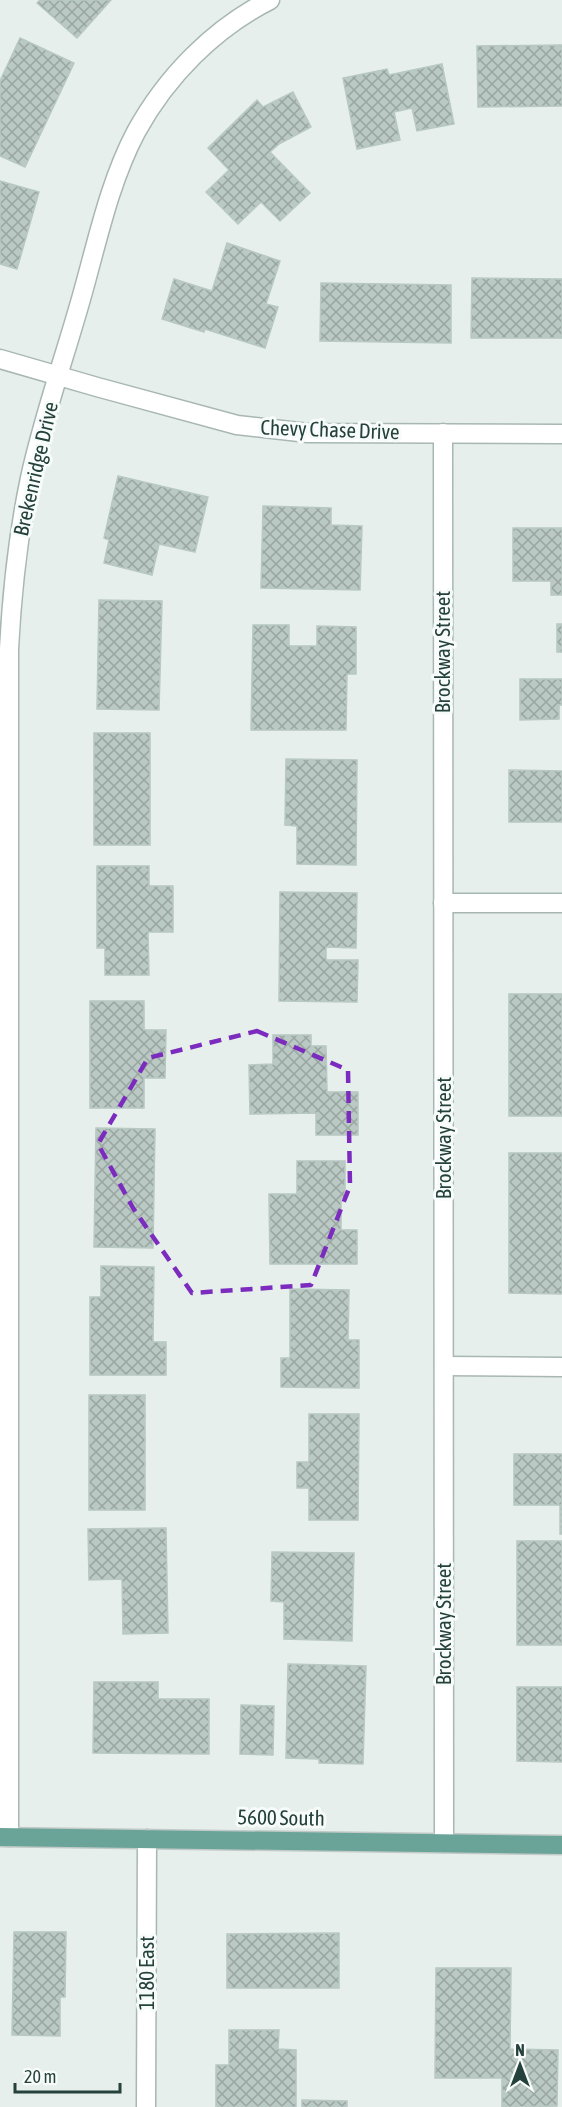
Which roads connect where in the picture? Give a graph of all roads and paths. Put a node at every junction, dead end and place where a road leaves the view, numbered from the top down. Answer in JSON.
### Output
{"nodes":[{"id":1,"x":270,"y":0,"type":"edge"},
{"id":2,"x":0,"y":358,"type":"edge"},
{"id":3,"x":58,"y":375,"type":"junction"},
{"id":4,"x":443,"y":433,"type":"junction"},
{"id":5,"x":562,"y":434,"type":"edge"},
{"id":6,"x":443,"y":903,"type":"junction"},
{"id":7,"x":562,"y":903,"type":"edge"},
{"id":8,"x":444,"y":1366,"type":"junction"},
{"id":9,"x":562,"y":1366,"type":"edge"},
{"id":10,"x":4,"y":1837,"type":"edge"},
{"id":11,"x":147,"y":1839,"type":"junction"},
{"id":12,"x":444,"y":1843,"type":"junction"},
{"id":13,"x":562,"y":1845,"type":"edge"},
{"id":14,"x":146,"y":2107,"type":"edge"}],
"edges":[{"from":1,"to":3,"type":"street","name":"Brekenridge Drive"},
{"from":2,"to":3,"type":"street","name":"Chevy Chase Drive"},
{"from":3,"to":4,"type":"street","name":"Chevy Chase Drive"},
{"from":3,"to":10,"type":"street","name":"Brekenridge Drive"},
{"from":4,"to":5,"type":"street","name":"Chevy Chase Drive"},
{"from":4,"to":6,"type":"street","name":"Brockway Street"},
{"from":6,"to":7,"type":"street"},
{"from":6,"to":8,"type":"street","name":"Brockway Street"},
{"from":8,"to":9,"type":"street"},
{"from":8,"to":12,"type":"street","name":"Brockway Street"},
{"from":10,"to":11,"type":"main road","name":"5600 South"},
{"from":11,"to":12,"type":"main road","name":"5600 South"},
{"from":11,"to":14,"type":"street","name":"1180 East"},
{"from":12,"to":13,"type":"main road","name":"5600 South"}]}
